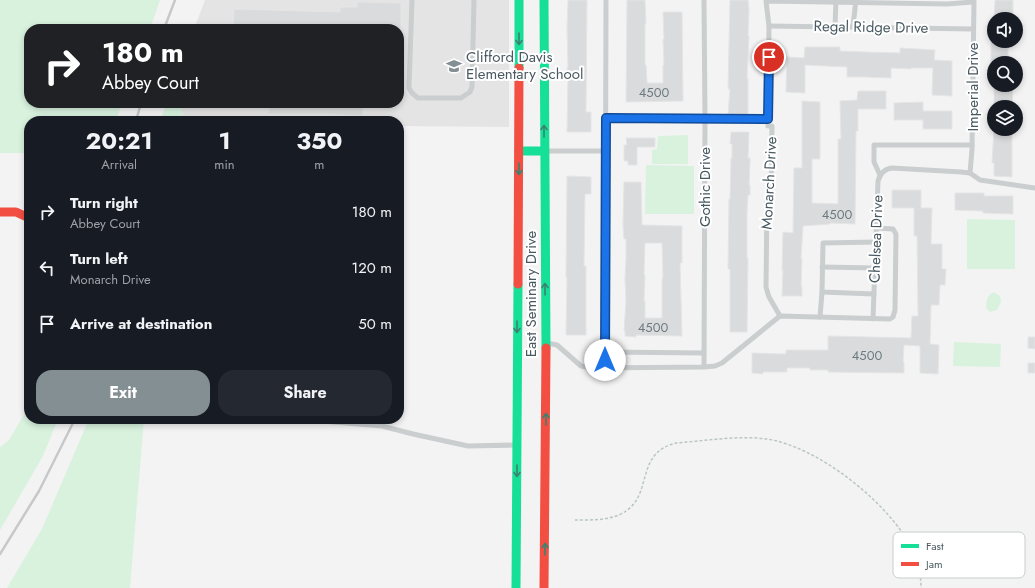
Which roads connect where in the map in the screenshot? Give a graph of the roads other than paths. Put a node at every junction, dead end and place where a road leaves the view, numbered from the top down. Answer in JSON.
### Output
{"nodes":[{"id":1,"x":412,"y":0,"type":"edge"},
{"id":2,"x":474,"y":0,"type":"edge"},
{"id":3,"x":519,"y":0,"type":"edge"},
{"id":4,"x":544,"y":0,"type":"edge"},
{"id":5,"x":606,"y":0,"type":"edge"},
{"id":6,"x":704,"y":0,"type":"edge"},
{"id":7,"x":836,"y":1,"type":"edge"},
{"id":8,"x":856,"y":1,"type":"edge"},
{"id":9,"x":974,"y":1,"type":"edge"},
{"id":10,"x":947,"y":2,"type":"edge"},
{"id":11,"x":769,"y":26,"type":"junction"},
{"id":12,"x":835,"y":26,"type":"junction"},
{"id":13,"x":854,"y":26,"type":"junction"},
{"id":14,"x":973,"y":29,"type":"junction"},
{"id":15,"x":606,"y":118,"type":"junction"},
{"id":16,"x":705,"y":119,"type":"junction"},
{"id":17,"x":768,"y":119,"type":"junction"},
{"id":18,"x":972,"y":145,"type":"junction"},
{"id":19,"x":519,"y":151,"type":"junction"},
{"id":20,"x":544,"y":151,"type":"junction"},
{"id":21,"x":605,"y":151,"type":"junction"},
{"id":22,"x":970,"y":173,"type":"junction"},
{"id":23,"x":880,"y":175,"type":"junction"},
{"id":24,"x":1035,"y":188,"type":"edge"},
{"id":25,"x":0,"y":212,"type":"edge"},
{"id":26,"x":24,"y":216,"type":"edge"},
{"id":27,"x":877,"y":228,"type":"junction"},
{"id":28,"x":876,"y":242,"type":"junction"},
{"id":29,"x":822,"y":266,"type":"junction"},
{"id":30,"x":875,"y":268,"type":"junction"},
{"id":31,"x":822,"y":292,"type":"junction"},
{"id":32,"x":874,"y":294,"type":"junction"},
{"id":33,"x":780,"y":316,"type":"junction"},
{"id":34,"x":820,"y":317,"type":"junction"},
{"id":35,"x":873,"y":319,"type":"junction"},
{"id":36,"x":546,"y":343,"type":"junction"},
{"id":37,"x":605,"y":352,"type":"junction"},
{"id":38,"x":704,"y":353,"type":"junction"},
{"id":39,"x":704,"y":367,"type":"junction"},
{"id":40,"x":605,"y":368,"type":"junction"},
{"id":41,"x":358,"y":424,"type":"edge"},
{"id":42,"x":517,"y":445,"type":"junction"},
{"id":43,"x":516,"y":588,"type":"edge"},
{"id":44,"x":544,"y":588,"type":"edge"}],
"edges":[{"from":1,"to":2,"type":"lane"},
{"from":3,"to":19,"type":"main road","name":"East Seminary Drive","one_way":true},
{"from":20,"to":4,"type":"main road","name":"East Seminary Drive","one_way":true},
{"from":5,"to":15,"type":"lane"},
{"from":6,"to":16,"type":"lane","name":"Gothic Drive"},
{"from":7,"to":8,"type":"lane","name":"Regal Ridge Drive"},
{"from":7,"to":11,"type":"lane","name":"Regal Ridge Drive"},
{"from":7,"to":12,"type":"lane"},
{"from":8,"to":10,"type":"lane","name":"Regal Ridge Drive"},
{"from":8,"to":13,"type":"lane"},
{"from":9,"to":10,"type":"lane","name":"Regal Ridge Drive"},
{"from":9,"to":14,"type":"lane","name":"Imperial Drive"},
{"from":11,"to":12,"type":"lane","name":"Regal Ridge Drive"},
{"from":11,"to":17,"type":"lane","name":"Monarch Drive"},
{"from":12,"to":13,"type":"lane","name":"Regal Ridge Drive"},
{"from":13,"to":14,"type":"lane","name":"Regal Ridge Drive"},
{"from":14,"to":18,"type":"lane","name":"Imperial Drive"},
{"from":15,"to":16,"type":"lane"},
{"from":15,"to":21,"type":"lane"},
{"from":16,"to":17,"type":"lane"},
{"from":16,"to":38,"type":"lane","name":"Gothic Drive"},
{"from":17,"to":33,"type":"lane","name":"Monarch Drive"},
{"from":18,"to":22,"type":"lane","name":"Imperial Drive"},
{"from":18,"to":23,"type":"lane"},
{"from":19,"to":20,"type":"main road"},
{"from":19,"to":42,"type":"main road","name":"East Seminary Drive","one_way":true},
{"from":20,"to":21,"type":"lane"},
{"from":36,"to":20,"type":"main road","name":"East Seminary Drive","one_way":true},
{"from":21,"to":37,"type":"lane"},
{"from":22,"to":23,"type":"lane","name":"Chelsea Drive"},
{"from":22,"to":24,"type":"lane"},
{"from":23,"to":27,"type":"lane","name":"Chelsea Drive"},
{"from":25,"to":26,"type":"main road"},
{"from":27,"to":28,"type":"lane","name":"Chelsea Drive"},
{"from":27,"to":35,"type":"lane"},
{"from":28,"to":29,"type":"lane"},
{"from":28,"to":30,"type":"lane","name":"Chelsea Drive"},
{"from":29,"to":30,"type":"lane"},
{"from":29,"to":31,"type":"lane"},
{"from":30,"to":32,"type":"lane","name":"Chelsea Drive"},
{"from":31,"to":32,"type":"lane"},
{"from":31,"to":34,"type":"lane"},
{"from":32,"to":35,"type":"lane","name":"Chelsea Drive"},
{"from":33,"to":34,"type":"lane"},
{"from":33,"to":39,"type":"lane"},
{"from":34,"to":35,"type":"lane"},
{"from":36,"to":40,"type":"lane"},
{"from":44,"to":36,"type":"main road","name":"East Seminary Drive","one_way":true},
{"from":37,"to":38,"type":"lane"},
{"from":37,"to":40,"type":"lane"},
{"from":38,"to":39,"type":"lane","name":"Gothic Drive"},
{"from":39,"to":40,"type":"lane"},
{"from":41,"to":42,"type":"lane"},
{"from":42,"to":43,"type":"main road","name":"East Seminary Drive","one_way":true}]}
